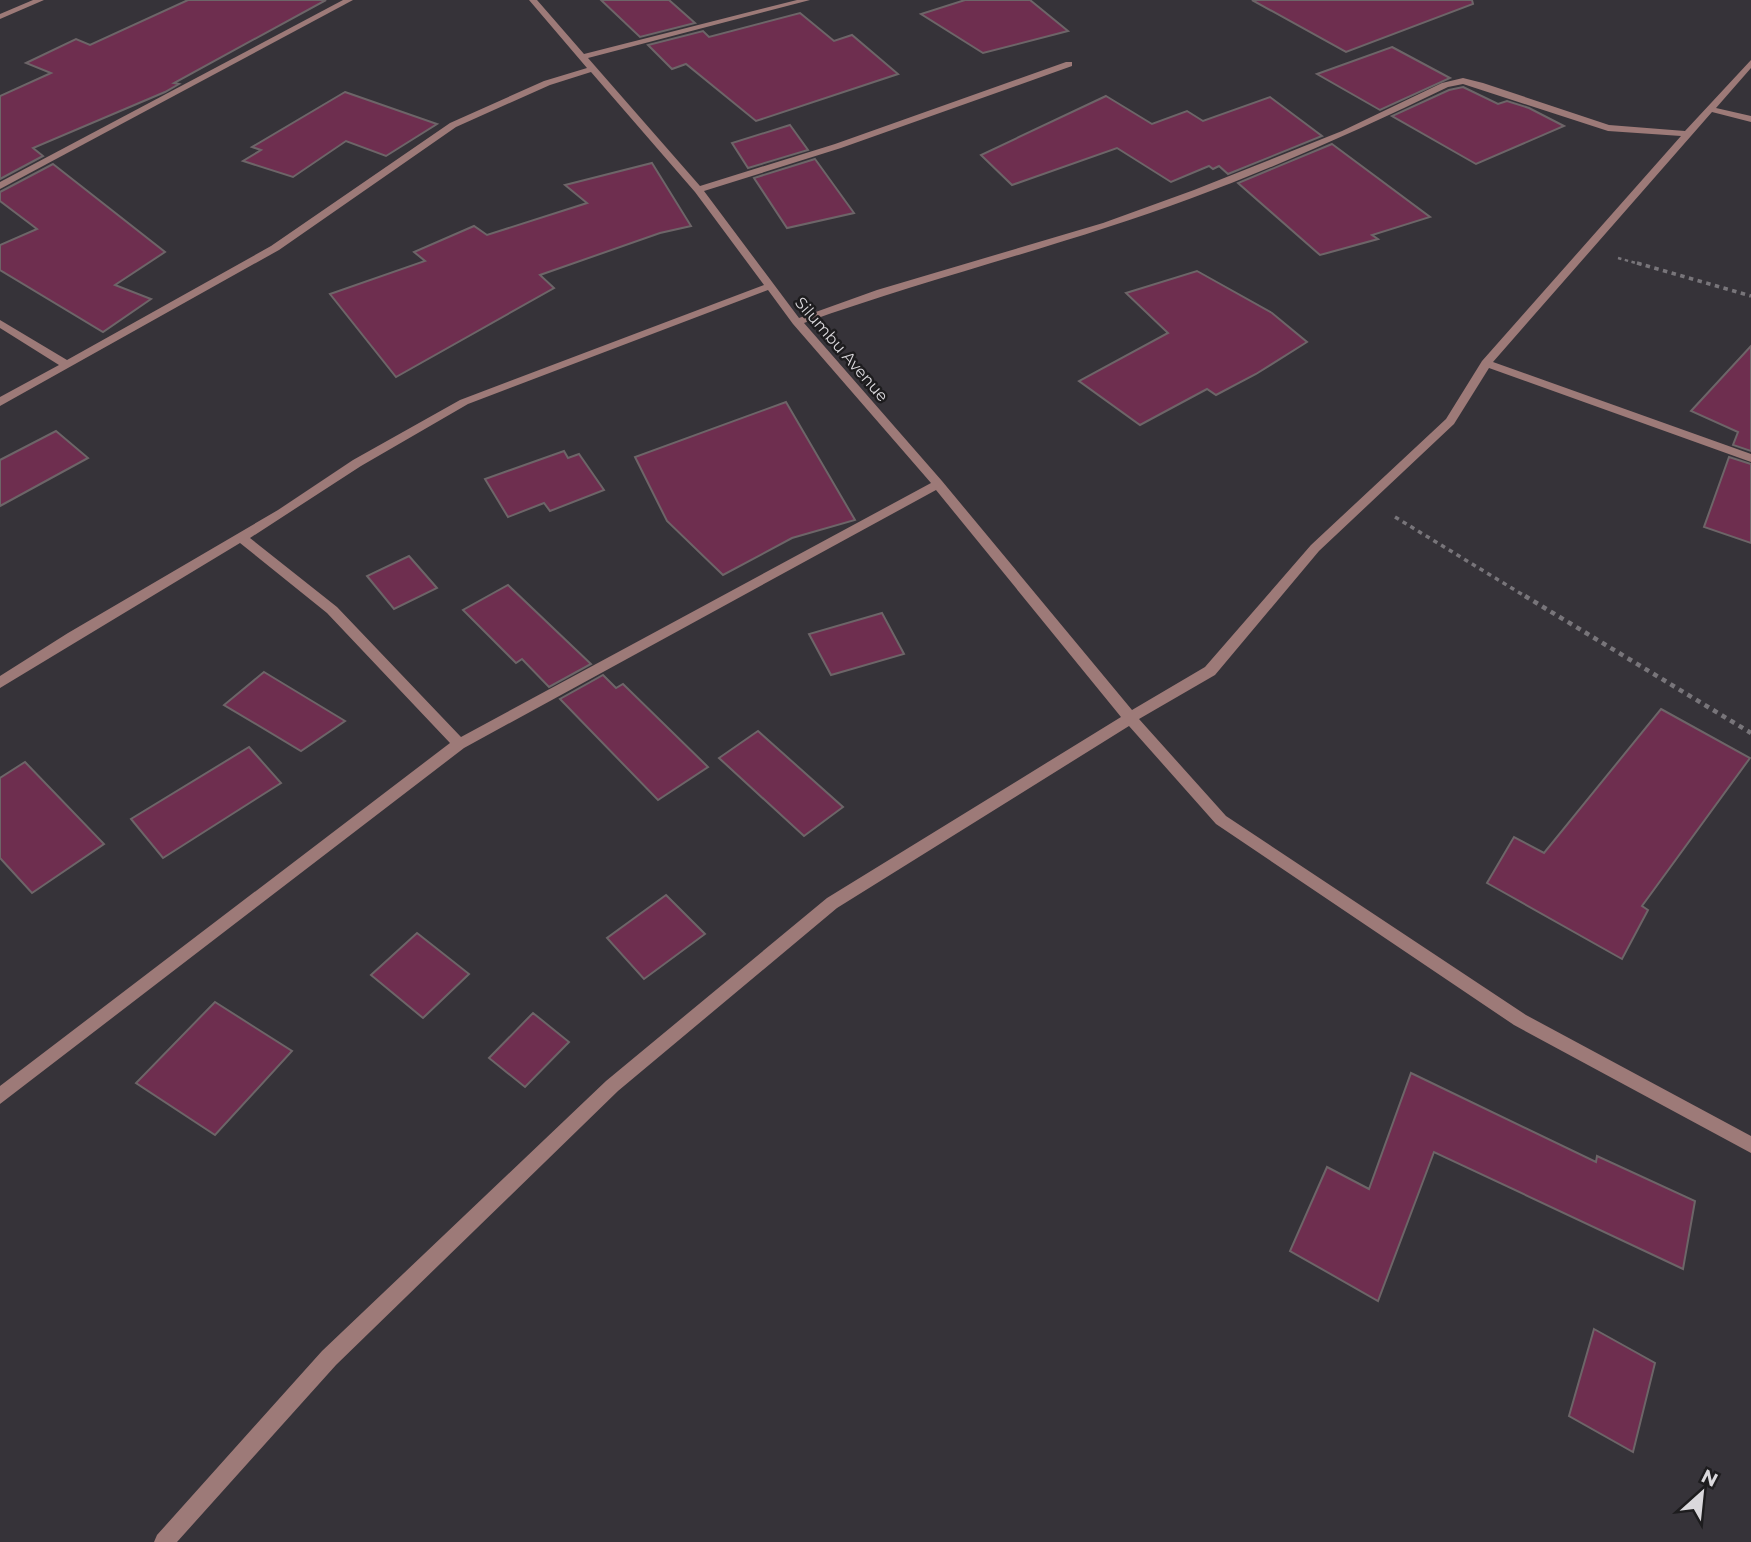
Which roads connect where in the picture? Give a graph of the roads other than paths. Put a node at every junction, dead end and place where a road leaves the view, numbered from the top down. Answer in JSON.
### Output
{"nodes":[{"id":1,"x":40,"y":0,"type":"edge"},
{"id":2,"x":349,"y":0,"type":"edge"},
{"id":3,"x":533,"y":0,"type":"edge"},
{"id":4,"x":806,"y":0,"type":"edge"},
{"id":5,"x":0,"y":16,"type":"edge"},
{"id":6,"x":583,"y":57,"type":"junction"},
{"id":7,"x":1751,"y":63,"type":"edge"},
{"id":8,"x":1069,"y":64,"type":"dead end"},
{"id":9,"x":593,"y":69,"type":"junction"},
{"id":10,"x":1711,"y":109,"type":"junction"},
{"id":11,"x":1751,"y":119,"type":"edge"},
{"id":12,"x":1685,"y":134,"type":"junction"},
{"id":13,"x":0,"y":186,"type":"edge"},
{"id":14,"x":698,"y":190,"type":"junction"},
{"id":15,"x":768,"y":286,"type":"junction"},
{"id":16,"x":0,"y":323,"type":"edge"},
{"id":17,"x":797,"y":323,"type":"junction"},
{"id":18,"x":1486,"y":363,"type":"junction"},
{"id":19,"x":65,"y":364,"type":"junction"},
{"id":20,"x":0,"y":402,"type":"edge"},
{"id":21,"x":1751,"y":458,"type":"edge"},
{"id":22,"x":938,"y":484,"type":"junction"},
{"id":23,"x":241,"y":537,"type":"junction"},
{"id":24,"x":0,"y":683,"type":"edge"},
{"id":25,"x":1130,"y":718,"type":"junction"},
{"id":26,"x":459,"y":744,"type":"junction"},
{"id":27,"x":0,"y":1096,"type":"edge"},
{"id":28,"x":1751,"y":1145,"type":"edge"},
{"id":29,"x":164,"y":1542,"type":"edge"}],
"edges":[{"from":1,"to":5,"type":"street"},
{"from":2,"to":13,"type":"street"},
{"from":3,"to":6,"type":"street","name":"Silumbu Avenue"},
{"from":4,"to":6,"type":"street"},
{"from":6,"to":9,"type":"street","name":"Silumbu Avenue"},
{"from":7,"to":10,"type":"street"},
{"from":8,"to":14,"type":"street"},
{"from":9,"to":14,"type":"street","name":"Silumbu Avenue"},
{"from":9,"to":19,"type":"street"},
{"from":10,"to":11,"type":"street"},
{"from":10,"to":12,"type":"street"},
{"from":12,"to":17,"type":"street"},
{"from":12,"to":18,"type":"street"},
{"from":14,"to":15,"type":"street","name":"Silumbu Avenue"},
{"from":15,"to":17,"type":"street","name":"Silumbu Avenue"},
{"from":15,"to":23,"type":"street"},
{"from":16,"to":19,"type":"street"},
{"from":17,"to":22,"type":"street","name":"Silumbu Avenue"},
{"from":18,"to":21,"type":"street"},
{"from":18,"to":25,"type":"street"},
{"from":19,"to":20,"type":"street"},
{"from":22,"to":25,"type":"street","name":"Silumbu Avenue"},
{"from":22,"to":26,"type":"street"},
{"from":23,"to":24,"type":"street"},
{"from":23,"to":26,"type":"street"},
{"from":25,"to":28,"type":"street","name":"Silumbu Avenue"},
{"from":25,"to":29,"type":"street"},
{"from":26,"to":27,"type":"street"}]}
